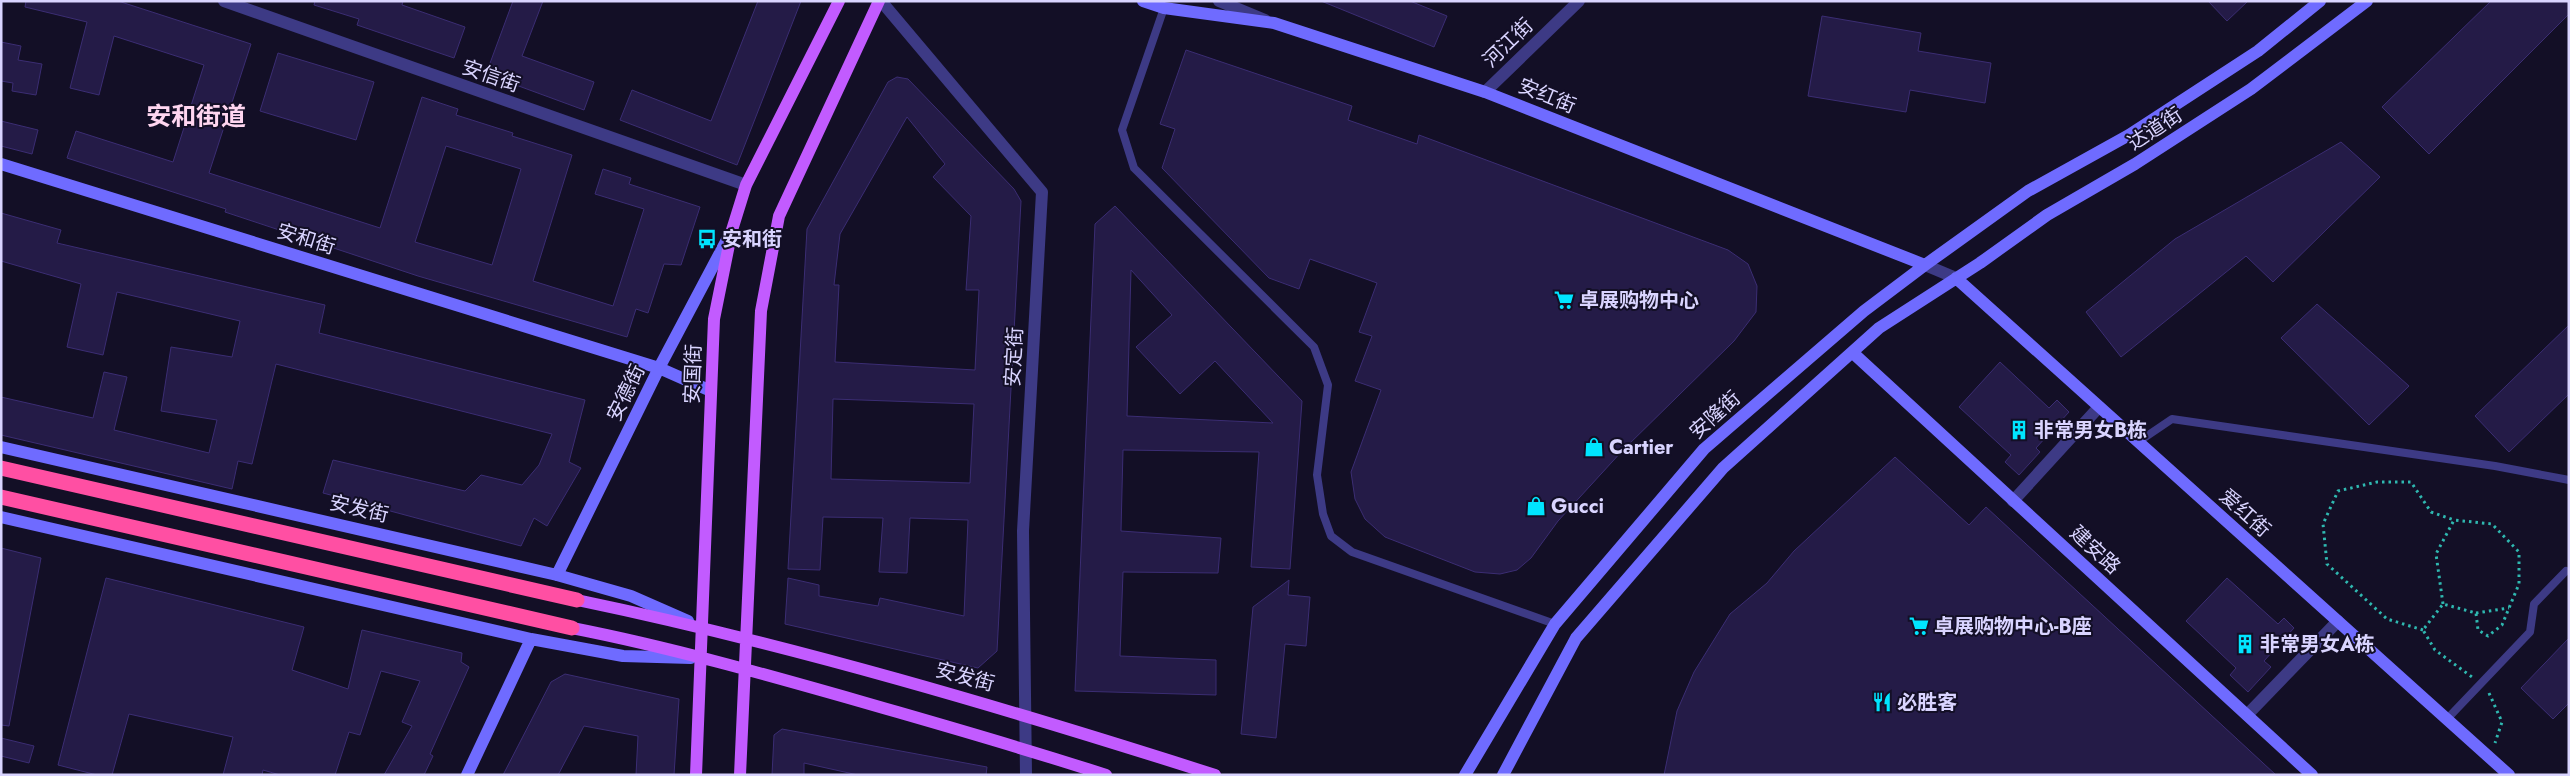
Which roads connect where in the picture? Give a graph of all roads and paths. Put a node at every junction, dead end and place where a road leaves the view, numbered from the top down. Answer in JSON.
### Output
{"nodes":[{"id":1,"x":224,"y":1,"type":"edge"},
{"id":2,"x":839,"y":1,"type":"edge"},
{"id":3,"x":880,"y":1,"type":"edge"},
{"id":4,"x":1143,"y":1,"type":"edge"},
{"id":5,"x":1219,"y":1,"type":"edge"},
{"id":6,"x":1579,"y":1,"type":"edge"},
{"id":7,"x":2320,"y":1,"type":"edge"},
{"id":8,"x":2367,"y":1,"type":"edge"},
{"id":9,"x":1164,"y":8,"type":"junction"},
{"id":10,"x":1274,"y":23,"type":"junction"},
{"id":11,"x":1485,"y":92,"type":"junction"},
{"id":12,"x":1,"y":164,"type":"edge"},
{"id":13,"x":746,"y":185,"type":"junction"},
{"id":14,"x":732,"y":230,"type":"junction"},
{"id":15,"x":1925,"y":265,"type":"junction"},
{"id":16,"x":1956,"y":278,"type":"junction"},
{"id":17,"x":1852,"y":353,"type":"junction"},
{"id":18,"x":659,"y":368,"type":"junction"},
{"id":19,"x":711,"y":391,"type":"junction"},
{"id":20,"x":2099,"y":407,"type":"junction"},
{"id":21,"x":2138,"y":442,"type":"junction"},
{"id":22,"x":1,"y":447,"type":"edge"},
{"id":23,"x":1,"y":468,"type":"edge"},
{"id":24,"x":2569,"y":480,"type":"edge"},
{"id":25,"x":1,"y":497,"type":"edge"},
{"id":26,"x":2013,"y":501,"type":"junction"},
{"id":27,"x":1,"y":517,"type":"edge"},
{"id":28,"x":2454,"y":520,"type":"junction"},
{"id":29,"x":2566,"y":571,"type":"dead end"},
{"id":30,"x":556,"y":575,"type":"junction"},
{"id":31,"x":577,"y":600,"type":"joint"},
{"id":32,"x":2443,"y":604,"type":"junction"},
{"id":33,"x":2509,"y":608,"type":"junction"},
{"id":34,"x":2476,"y":613,"type":"junction"},
{"id":35,"x":2338,"y":621,"type":"junction"},
{"id":36,"x":1555,"y":624,"type":"junction"},
{"id":37,"x":702,"y":627,"type":"junction"},
{"id":38,"x":572,"y":628,"type":"joint"},
{"id":39,"x":2422,"y":630,"type":"junction"},
{"id":40,"x":748,"y":638,"type":"junction"},
{"id":41,"x":531,"y":639,"type":"junction"},
{"id":42,"x":702,"y":658,"type":"junction"},
{"id":43,"x":746,"y":668,"type":"junction"},
{"id":44,"x":2480,"y":684,"type":"junction"},
{"id":45,"x":1025,"y":714,"type":"junction"},
{"id":46,"x":2247,"y":716,"type":"junction"},
{"id":47,"x":2447,"y":719,"type":"junction"},
{"id":48,"x":1027,"y":749,"type":"junction"},
{"id":49,"x":2489,"y":757,"type":"junction"},
{"id":50,"x":467,"y":775,"type":"edge"},
{"id":51,"x":696,"y":775,"type":"edge"},
{"id":52,"x":740,"y":775,"type":"edge"},
{"id":53,"x":1026,"y":775,"type":"edge"},
{"id":54,"x":1106,"y":775,"type":"edge"},
{"id":55,"x":1215,"y":775,"type":"edge"},
{"id":56,"x":1465,"y":775,"type":"edge"},
{"id":57,"x":1503,"y":775,"type":"edge"},
{"id":58,"x":2312,"y":775,"type":"edge"},
{"id":59,"x":2509,"y":775,"type":"edge"}],
"edges":[{"from":1,"to":13,"type":"street","name":"安信街"},
{"from":2,"to":13,"type":"main road","name":"安国街"},
{"from":3,"to":40,"type":"main road"},
{"from":3,"to":45,"type":"street","name":"安定街"},
{"from":4,"to":9,"type":"main road","name":"安红街"},
{"from":5,"to":10,"type":"street"},
{"from":6,"to":11,"type":"street","name":"河江街"},
{"from":7,"to":15,"type":"main road","name":"达道街"},
{"from":8,"to":16,"type":"main road","name":"达道街"},
{"from":9,"to":10,"type":"main road","name":"安红街"},
{"from":9,"to":36,"type":"lane"},
{"from":10,"to":11,"type":"main road","name":"安红街"},
{"from":11,"to":15,"type":"main road","name":"安红街"},
{"from":12,"to":18,"type":"main road","name":"安和街"},
{"from":13,"to":14,"type":"main road","name":"安国街"},
{"from":14,"to":18,"type":"main road","name":"安德街"},
{"from":14,"to":19,"type":"main road","name":"安国街"},
{"from":15,"to":16,"type":"street"},
{"from":15,"to":36,"type":"main road","name":"安隆街"},
{"from":16,"to":17,"type":"main road"},
{"from":16,"to":20,"type":"main road","name":"爱红街"},
{"from":17,"to":26,"type":"main road","name":"建安路"},
{"from":17,"to":57,"type":"main road"},
{"from":18,"to":19,"type":"main road","name":"安和街"},
{"from":18,"to":30,"type":"main road","name":"安德街"},
{"from":19,"to":37,"type":"main road","name":"安国街"},
{"from":20,"to":21,"type":"main road","name":"爱红街"},
{"from":20,"to":26,"type":"street"},
{"from":21,"to":24,"type":"lane"},
{"from":21,"to":35,"type":"main road","name":"爱红街"},
{"from":22,"to":30,"type":"main road","name":"安发街"},
{"from":23,"to":31,"type":"highway","name":"安发街"},
{"from":25,"to":38,"type":"highway"},
{"from":26,"to":46,"type":"main road","name":"建安路"},
{"from":27,"to":41,"type":"main road"},
{"from":28,"to":32,"type":"path"},
{"from":28,"to":33,"type":"path"},
{"from":28,"to":39,"type":"path"},
{"from":29,"to":44,"type":"lane"},
{"from":30,"to":37,"type":"main road","name":"安发街"},
{"from":31,"to":37,"type":"main road","name":"安发街"},
{"from":32,"to":34,"type":"path"},
{"from":32,"to":39,"type":"path"},
{"from":33,"to":34,"type":"path"},
{"from":33,"to":34,"type":"path"},
{"from":35,"to":46,"type":"street"},
{"from":35,"to":47,"type":"main road","name":"爱红街"},
{"from":36,"to":56,"type":"main road","name":"安隆街"},
{"from":37,"to":40,"type":"main road","name":"安发街"},
{"from":37,"to":42,"type":"main road","name":"安国街"},
{"from":38,"to":42,"type":"main road"},
{"from":39,"to":44,"type":"path"},
{"from":40,"to":43,"type":"main road"},
{"from":40,"to":45,"type":"main road","name":"安发街"},
{"from":41,"to":42,"type":"main road"},
{"from":41,"to":50,"type":"main road"},
{"from":42,"to":43,"type":"main road"},
{"from":42,"to":51,"type":"main road","name":"安国街"},
{"from":43,"to":48,"type":"main road"},
{"from":43,"to":52,"type":"main road"},
{"from":44,"to":47,"type":"lane"},
{"from":44,"to":49,"type":"path"},
{"from":45,"to":48,"type":"street","name":"安定街"},
{"from":45,"to":55,"type":"main road","name":"安发街"},
{"from":46,"to":58,"type":"main road","name":"建安路"},
{"from":47,"to":49,"type":"main road","name":"爱红街"},
{"from":48,"to":53,"type":"street","name":"安定街"},
{"from":48,"to":54,"type":"main road"},
{"from":49,"to":59,"type":"main road","name":"爱红街"}]}
